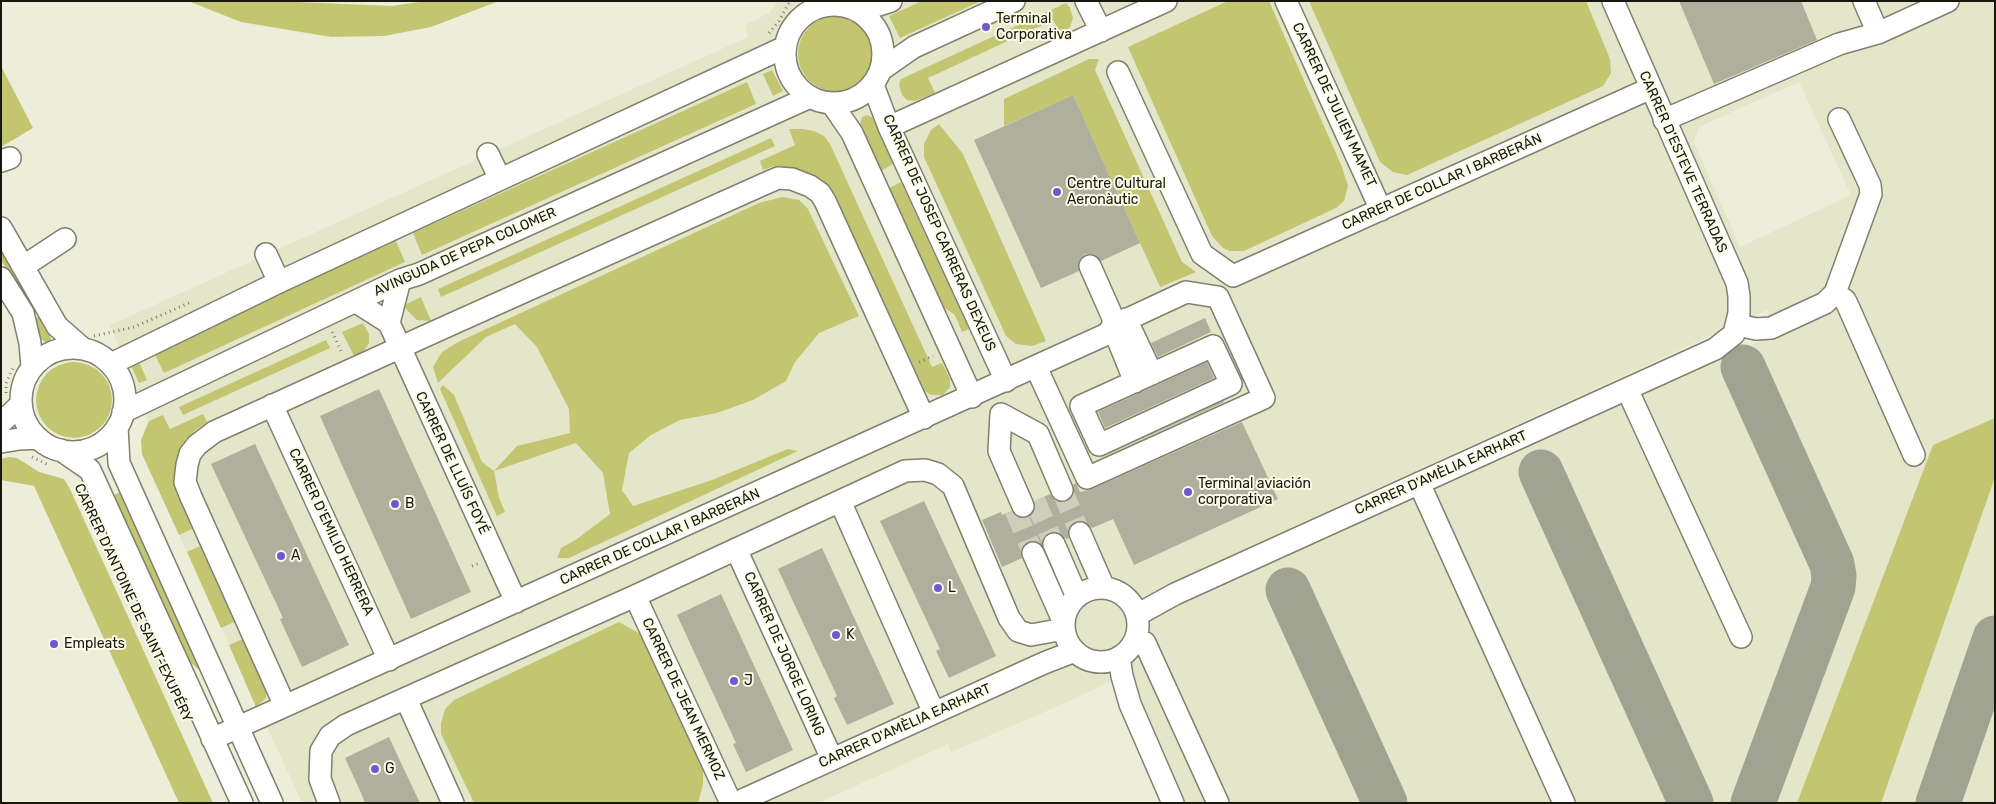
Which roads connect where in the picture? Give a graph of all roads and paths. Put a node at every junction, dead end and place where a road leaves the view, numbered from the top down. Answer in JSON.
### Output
{"nodes":[{"id":1,"x":891,"y":1,"type":"edge"},
{"id":2,"x":1014,"y":1,"type":"edge"},
{"id":3,"x":1086,"y":1,"type":"edge"},
{"id":4,"x":1166,"y":1,"type":"edge"},
{"id":5,"x":1286,"y":1,"type":"edge"},
{"id":6,"x":1613,"y":1,"type":"edge"},
{"id":7,"x":1864,"y":1,"type":"edge"},
{"id":8,"x":1948,"y":1,"type":"edge"},
{"id":9,"x":812,"y":5,"type":"edge"},
{"id":10,"x":860,"y":11,"type":"junction"},
{"id":11,"x":1101,"y":31,"type":"junction"},
{"id":12,"x":1878,"y":33,"type":"junction"},
{"id":13,"x":785,"y":47,"type":"junction"},
{"id":14,"x":1118,"y":72,"type":"dead end"},
{"id":15,"x":877,"y":78,"type":"junction"},
{"id":16,"x":1651,"y":88,"type":"junction"},
{"id":17,"x":810,"y":98,"type":"junction"},
{"id":18,"x":832,"y":104,"type":"junction"},
{"id":19,"x":1839,"y":118,"type":"dead end"},
{"id":20,"x":1664,"y":120,"type":"junction"},
{"id":21,"x":889,"y":126,"type":"junction"},
{"id":22,"x":488,"y":154,"type":"dead end"},
{"id":23,"x":500,"y":179,"type":"junction"},
{"id":24,"x":1381,"y":210,"type":"junction"},
{"id":25,"x":1,"y":228,"type":"edge"},
{"id":26,"x":65,"y":240,"type":"dead end"},
{"id":27,"x":266,"y":254,"type":"dead end"},
{"id":28,"x":24,"y":266,"type":"junction"},
{"id":29,"x":1090,"y":266,"type":"dead end"},
{"id":30,"x":1,"y":278,"type":"edge"},
{"id":31,"x":400,"y":280,"type":"junction"},
{"id":32,"x":279,"y":282,"type":"junction"},
{"id":33,"x":1835,"y":294,"type":"junction"},
{"id":34,"x":194,"y":301,"type":"dead end"},
{"id":35,"x":356,"y":302,"type":"junction"},
{"id":36,"x":389,"y":323,"type":"junction"},
{"id":37,"x":1738,"y":325,"type":"junction"},
{"id":38,"x":1116,"y":326,"type":"junction"},
{"id":39,"x":85,"y":341,"type":"junction"},
{"id":40,"x":400,"y":348,"type":"junction"},
{"id":41,"x":25,"y":363,"type":"junction"},
{"id":42,"x":111,"y":364,"type":"junction"},
{"id":43,"x":1036,"y":367,"type":"junction"},
{"id":44,"x":1144,"y":378,"type":"junction"},
{"id":45,"x":989,"y":389,"type":"junction"},
{"id":46,"x":1627,"y":389,"type":"junction"},
{"id":47,"x":14,"y":401,"type":"junction"},
{"id":48,"x":272,"y":405,"type":"junction"},
{"id":49,"x":1000,"y":414,"type":"junction"},
{"id":50,"x":924,"y":418,"type":"junction"},
{"id":51,"x":120,"y":420,"type":"junction"},
{"id":52,"x":1,"y":423,"type":"edge"},
{"id":53,"x":1,"y":442,"type":"edge"},
{"id":54,"x":1013,"y":445,"type":"junction"},
{"id":55,"x":32,"y":446,"type":"junction"},
{"id":56,"x":1914,"y":455,"type":"dead end"},
{"id":57,"x":57,"y":458,"type":"junction"},
{"id":58,"x":1419,"y":483,"type":"junction"},
{"id":59,"x":840,"y":501,"type":"junction"},
{"id":60,"x":1055,"y":544,"type":"junction"},
{"id":61,"x":736,"y":549,"type":"junction"},
{"id":62,"x":635,"y":596,"type":"junction"},
{"id":63,"x":516,"y":602,"type":"junction"},
{"id":64,"x":1078,"y":606,"type":"junction"},
{"id":65,"x":1137,"y":615,"type":"junction"},
{"id":66,"x":1741,"y":637,"type":"dead end"},
{"id":67,"x":1135,"y":642,"type":"junction"},
{"id":68,"x":1075,"y":651,"type":"junction"},
{"id":69,"x":1119,"y":657,"type":"junction"},
{"id":70,"x":389,"y":660,"type":"junction"},
{"id":71,"x":406,"y":699,"type":"junction"},
{"id":72,"x":286,"y":706,"type":"junction"},
{"id":73,"x":934,"y":713,"type":"junction"},
{"id":74,"x":238,"y":728,"type":"junction"},
{"id":75,"x":212,"y":739,"type":"junction"},
{"id":76,"x":832,"y":760,"type":"junction"},
{"id":77,"x":242,"y":803,"type":"edge"},
{"id":78,"x":272,"y":803,"type":"edge"},
{"id":79,"x":329,"y":803,"type":"edge"},
{"id":80,"x":453,"y":803,"type":"edge"},
{"id":81,"x":731,"y":803,"type":"edge"},
{"id":82,"x":736,"y":803,"type":"edge"},
{"id":83,"x":1173,"y":803,"type":"edge"},
{"id":84,"x":1218,"y":803,"type":"edge"},
{"id":85,"x":1564,"y":803,"type":"edge"}],
"edges":[{"from":1,"to":10,"type":"street"},
{"from":2,"to":15,"type":"street"},
{"from":3,"to":11,"type":"street"},
{"from":4,"to":11,"type":"street"},
{"from":5,"to":24,"type":"street","name":"CARRER DE JULIEN MAMET"},
{"from":6,"to":16,"type":"street","name":"CARRER D'ESTEVE TERRADAS"},
{"from":7,"to":12,"type":"street"},
{"from":8,"to":12,"type":"street"},
{"from":9,"to":10,"type":"street"},
{"from":9,"to":13,"type":"street"},
{"from":10,"to":15,"type":"street"},
{"from":11,"to":21,"type":"street"},
{"from":12,"to":20,"type":"street"},
{"from":13,"to":17,"type":"street"},
{"from":13,"to":23,"type":"street"},
{"from":14,"to":24,"type":"street","name":"CARRER DE COLLAR I BARBERÁN"},
{"from":15,"to":18,"type":"street"},
{"from":15,"to":21,"type":"street","name":"CARRER DE JOSEP CARRERAS DEXEUS"},
{"from":16,"to":20,"type":"street","name":"CARRER D'ESTEVE TERRADAS"},
{"from":16,"to":24,"type":"street","name":"CARRER DE COLLAR I BARBERÁN"},
{"from":17,"to":18,"type":"street"},
{"from":17,"to":31,"type":"street","name":"AVINGUDA DE PEPA COLOMER"},
{"from":18,"to":45,"type":"street"},
{"from":19,"to":33,"type":"street"},
{"from":20,"to":37,"type":"street","name":"CARRER D'ESTEVE TERRADAS"},
{"from":21,"to":45,"type":"street","name":"CARRER DE JOSEP CARRERAS DEXEUS"},
{"from":22,"to":23,"type":"street"},
{"from":23,"to":32,"type":"street"},
{"from":25,"to":28,"type":"street"},
{"from":26,"to":28,"type":"street"},
{"from":27,"to":32,"type":"street"},
{"from":28,"to":39,"type":"street"},
{"from":29,"to":38,"type":"street"},
{"from":30,"to":41,"type":"street"},
{"from":31,"to":35,"type":"street","name":"AVINGUDA DE PEPA COLOMER"},
{"from":31,"to":36,"type":"street"},
{"from":32,"to":42,"type":"street"},
{"from":33,"to":37,"type":"street"},
{"from":33,"to":56,"type":"street"},
{"from":34,"to":39,"type":"path"},
{"from":35,"to":36,"type":"street"},
{"from":35,"to":51,"type":"street","name":"AVINGUDA DE PEPA COLOMER"},
{"from":36,"to":40,"type":"street","name":"CARRER DE LLUÍS FOYÉ"},
{"from":37,"to":46,"type":"street","name":"CARRER D'AMÈLIA EARHART"},
{"from":38,"to":43,"type":"street","name":"CARRER DE COLLAR I BARBERÁN"},
{"from":38,"to":43,"type":"street","name":"CARRER DE COLLAR I BARBERÁN"},
{"from":38,"to":44,"type":"street"},
{"from":39,"to":41,"type":"street"},
{"from":39,"to":42,"type":"street"},
{"from":40,"to":48,"type":"street"},
{"from":40,"to":50,"type":"street"},
{"from":40,"to":63,"type":"street","name":"CARRER DE LLUÍS FOYÉ"},
{"from":41,"to":47,"type":"street"},
{"from":41,"to":47,"type":"path"},
{"from":42,"to":51,"type":"street"},
{"from":43,"to":45,"type":"street","name":"CARRER DE COLLAR I BARBERÁN"},
{"from":44,"to":44,"type":"street"},
{"from":45,"to":49,"type":"street"},
{"from":45,"to":50,"type":"street","name":"CARRER DE COLLAR I BARBERÁN"},
{"from":46,"to":58,"type":"street","name":"CARRER D'AMÈLIA EARHART"},
{"from":46,"to":66,"type":"street"},
{"from":47,"to":52,"type":"street"},
{"from":47,"to":55,"type":"street"},
{"from":48,"to":70,"type":"street","name":"CARRER D'EMILIO HERRERA"},
{"from":48,"to":72,"type":"street"},
{"from":49,"to":54,"type":"street"},
{"from":49,"to":54,"type":"street"},
{"from":50,"to":63,"type":"street","name":"CARRER DE COLLAR I BARBERÁN"},
{"from":51,"to":57,"type":"street"},
{"from":51,"to":74,"type":"street"},
{"from":53,"to":55,"type":"street"},
{"from":54,"to":54,"type":"street"},
{"from":55,"to":57,"type":"street"},
{"from":55,"to":57,"type":"path"},
{"from":57,"to":75,"type":"street","name":"CARRER D'ANTOINE DE SAINT-EXUPÉRY"},
{"from":58,"to":65,"type":"street","name":"CARRER D'AMÈLIA EARHART"},
{"from":58,"to":85,"type":"street"},
{"from":59,"to":61,"type":"street"},
{"from":59,"to":64,"type":"street"},
{"from":59,"to":73,"type":"street"},
{"from":60,"to":64,"type":"street"},
{"from":60,"to":64,"type":"street"},
{"from":60,"to":64,"type":"street"},
{"from":61,"to":62,"type":"street"},
{"from":61,"to":76,"type":"street","name":"CARRER DE JORGE LORING"},
{"from":62,"to":71,"type":"street"},
{"from":62,"to":81,"type":"street","name":"CARRER DE JEAN MERMOZ"},
{"from":63,"to":70,"type":"street","name":"CARRER DE COLLAR I BARBERÁN"},
{"from":64,"to":65,"type":"street"},
{"from":64,"to":68,"type":"street"},
{"from":65,"to":67,"type":"street"},
{"from":67,"to":69,"type":"street"},
{"from":67,"to":84,"type":"street"},
{"from":68,"to":69,"type":"street"},
{"from":68,"to":73,"type":"street","name":"CARRER D'AMÈLIA EARHART"},
{"from":69,"to":83,"type":"street"},
{"from":70,"to":72,"type":"street","name":"CARRER DE COLLAR I BARBERÁN"},
{"from":71,"to":79,"type":"street"},
{"from":71,"to":80,"type":"street"},
{"from":72,"to":74,"type":"street","name":"CARRER DE COLLAR I BARBERÁN"},
{"from":73,"to":76,"type":"street","name":"CARRER D'AMÈLIA EARHART"},
{"from":74,"to":75,"type":"street","name":"CARRER DE COLLAR I BARBERÁN"},
{"from":74,"to":78,"type":"street"},
{"from":75,"to":77,"type":"street","name":"CARRER D'ANTOINE DE SAINT-EXUPÉRY"},
{"from":76,"to":82,"type":"street","name":"CARRER D'AMÈLIA EARHART"}]}
